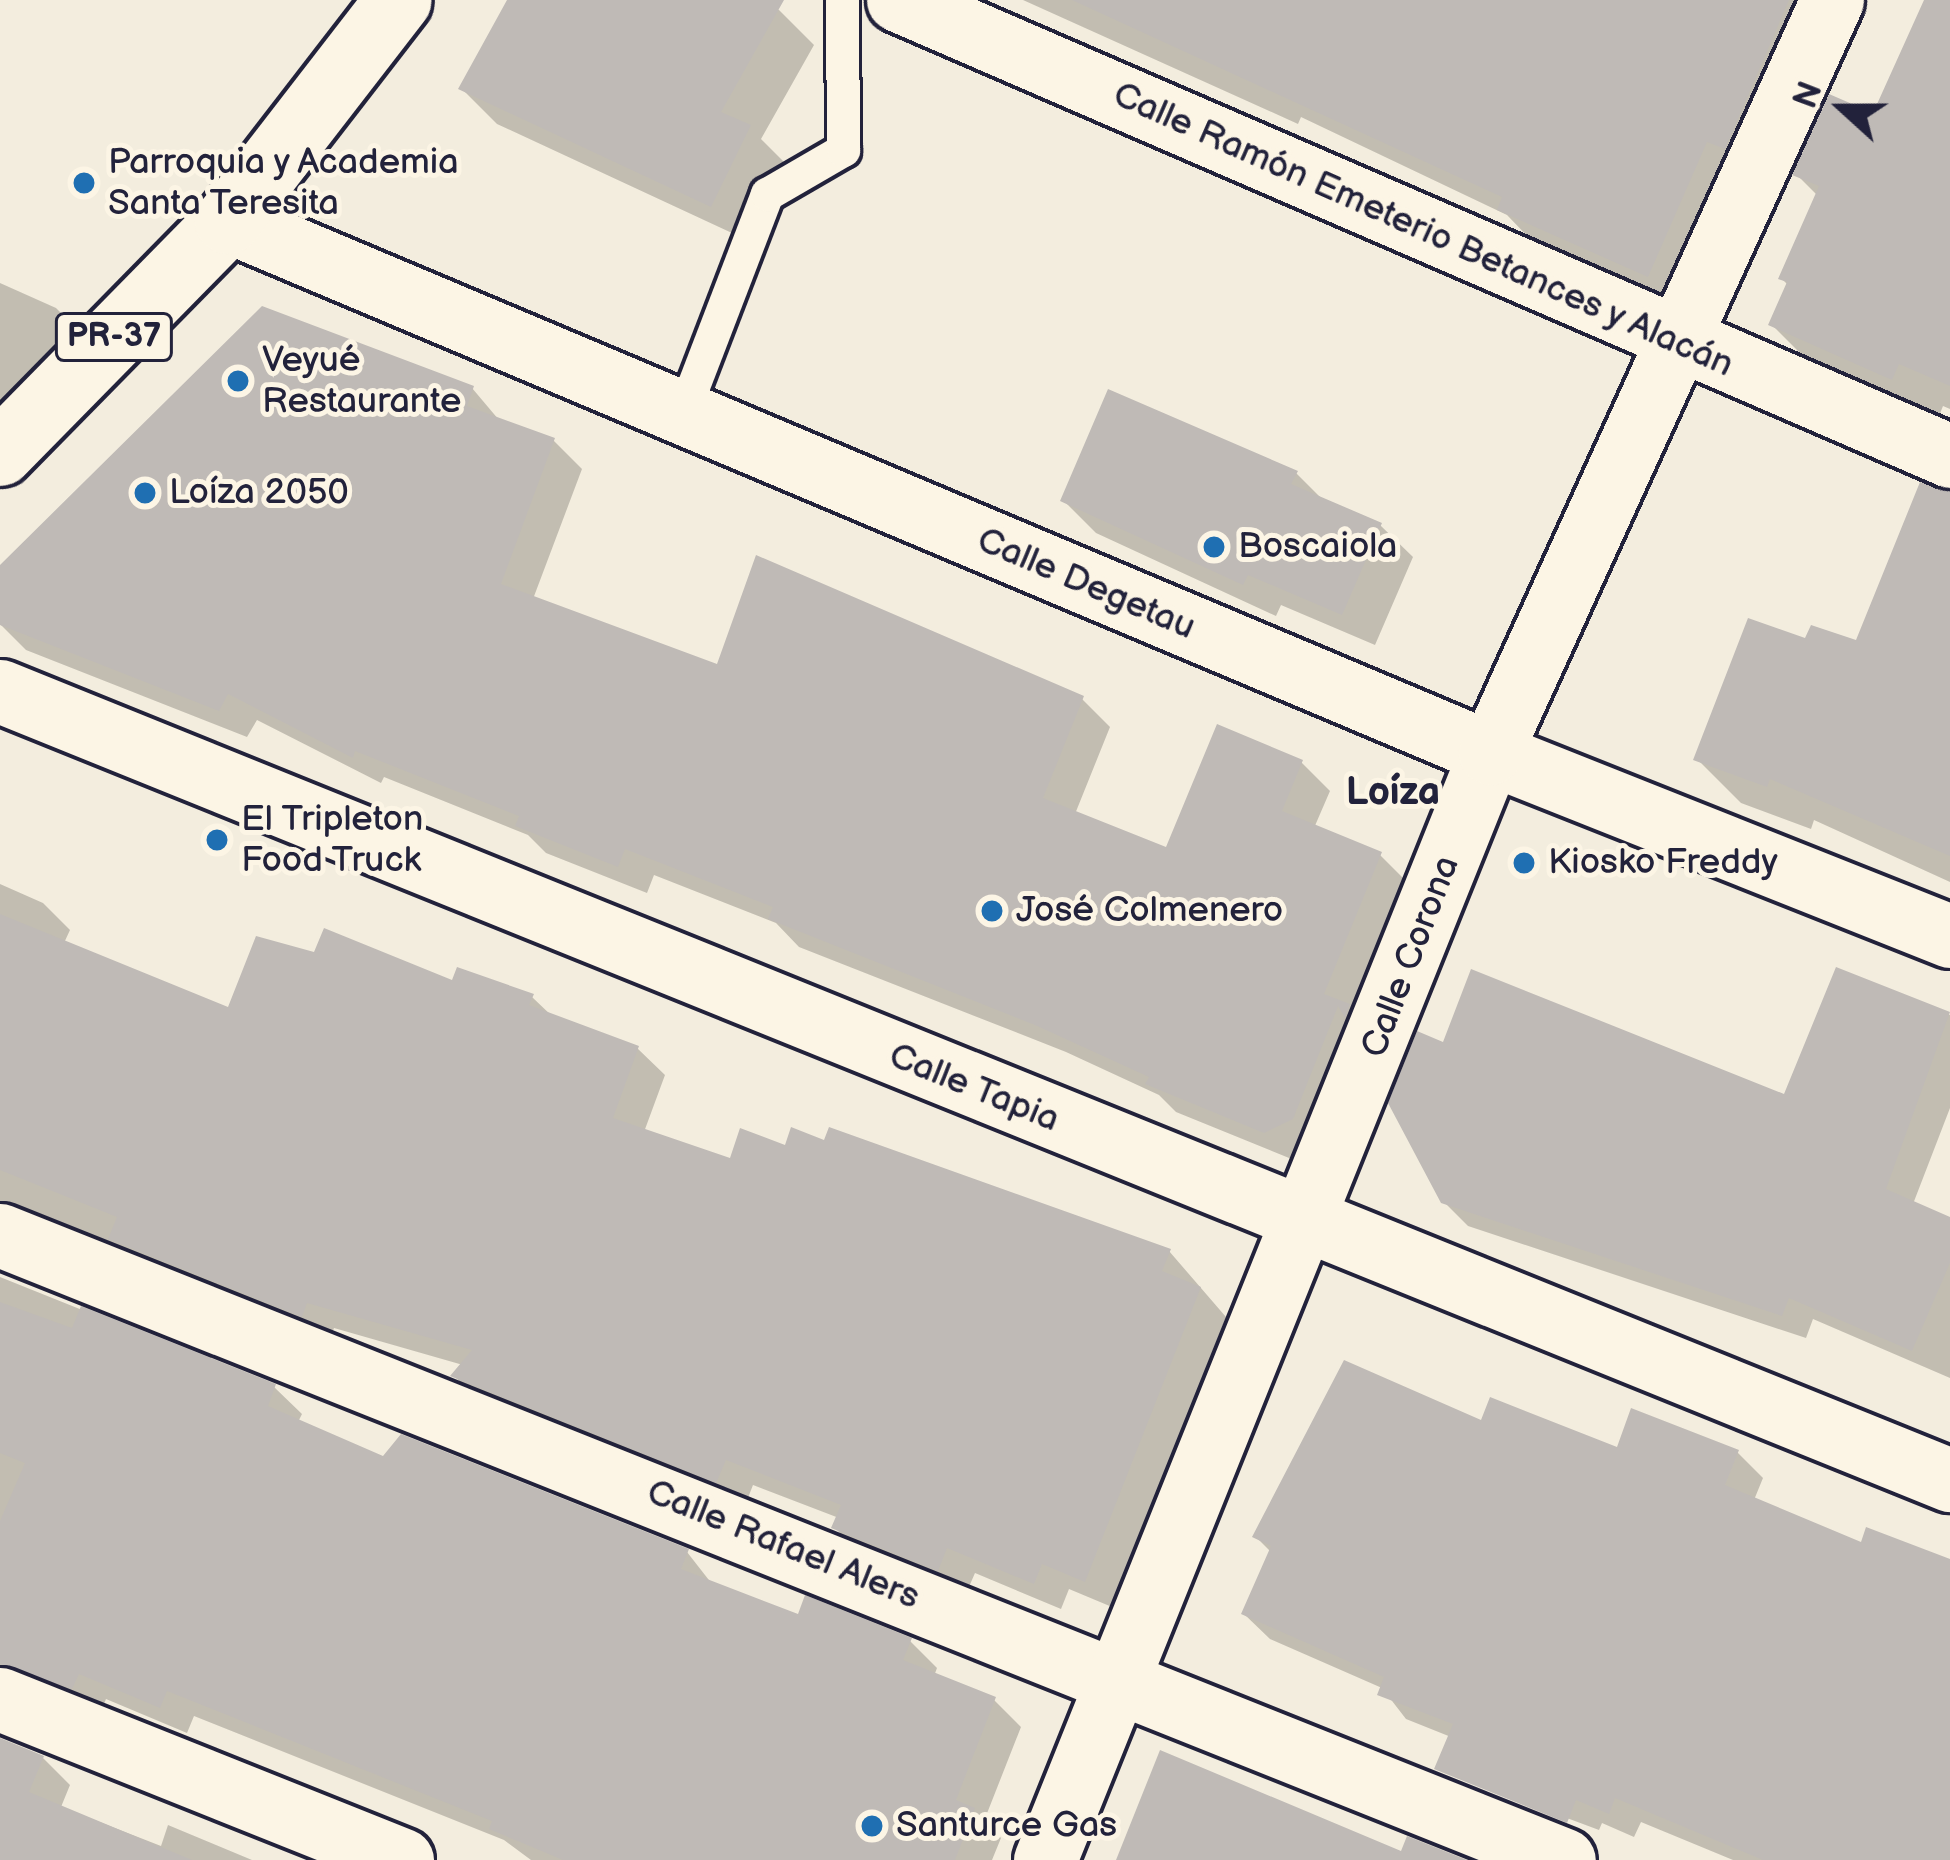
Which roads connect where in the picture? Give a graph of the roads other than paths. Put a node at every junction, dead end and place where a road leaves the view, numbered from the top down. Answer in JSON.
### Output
{"nodes":[{"id":1,"x":399,"y":0,"type":"edge"},
{"id":2,"x":842,"y":0,"type":"edge"},
{"id":3,"x":898,"y":0,"type":"edge"},
{"id":4,"x":1832,"y":0,"type":"edge"},
{"id":5,"x":228,"y":220,"type":"junction"},
{"id":6,"x":1678,"y":344,"type":"junction"},
{"id":7,"x":682,"y":416,"type":"junction"},
{"id":8,"x":0,"y":453,"type":"edge"},
{"id":9,"x":1950,"y":456,"type":"edge"},
{"id":10,"x":0,"y":691,"type":"edge"},
{"id":11,"x":1490,"y":753,"type":"junction"},
{"id":12,"x":1950,"y":936,"type":"edge"},
{"id":13,"x":1307,"y":1223,"type":"junction"},
{"id":14,"x":0,"y":1235,"type":"edge"},
{"id":15,"x":1950,"y":1480,"type":"edge"},
{"id":16,"x":1115,"y":1677,"type":"junction"},
{"id":17,"x":0,"y":1699,"type":"edge"},
{"id":18,"x":402,"y":1860,"type":"edge"},
{"id":19,"x":1045,"y":1860,"type":"edge"},
{"id":20,"x":1564,"y":1860,"type":"edge"}],
"edges":[{"from":1,"to":5,"type":"main road","number":"PR-37"},
{"from":2,"to":7,"type":"lane"},
{"from":3,"to":6,"type":"street","name":"Calle Ramón Emeterio Betances y Alacán"},
{"from":4,"to":6,"type":"street","name":"Calle Corona"},
{"from":5,"to":7,"type":"street","name":"Calle Degetau"},
{"from":5,"to":8,"type":"main road","number":"PR-37"},
{"from":6,"to":9,"type":"street","name":"Calle Ramón Emeterio Betances y Alacán"},
{"from":6,"to":11,"type":"street","name":"Calle Corona"},
{"from":7,"to":11,"type":"street","name":"Calle Degetau"},
{"from":10,"to":13,"type":"street","name":"Calle Tapia"},
{"from":11,"to":12,"type":"street","name":"Calle Degetau"},
{"from":11,"to":13,"type":"street","name":"Calle Corona"},
{"from":13,"to":15,"type":"street","name":"Calle Tapia"},
{"from":13,"to":16,"type":"street","name":"Calle Corona"},
{"from":14,"to":16,"type":"street","name":"Calle Rafael Alers"},
{"from":16,"to":19,"type":"street","name":"Calle Corona"},
{"from":16,"to":20,"type":"street","name":"Calle Rafael Alers"},
{"from":17,"to":18,"type":"street"}]}
